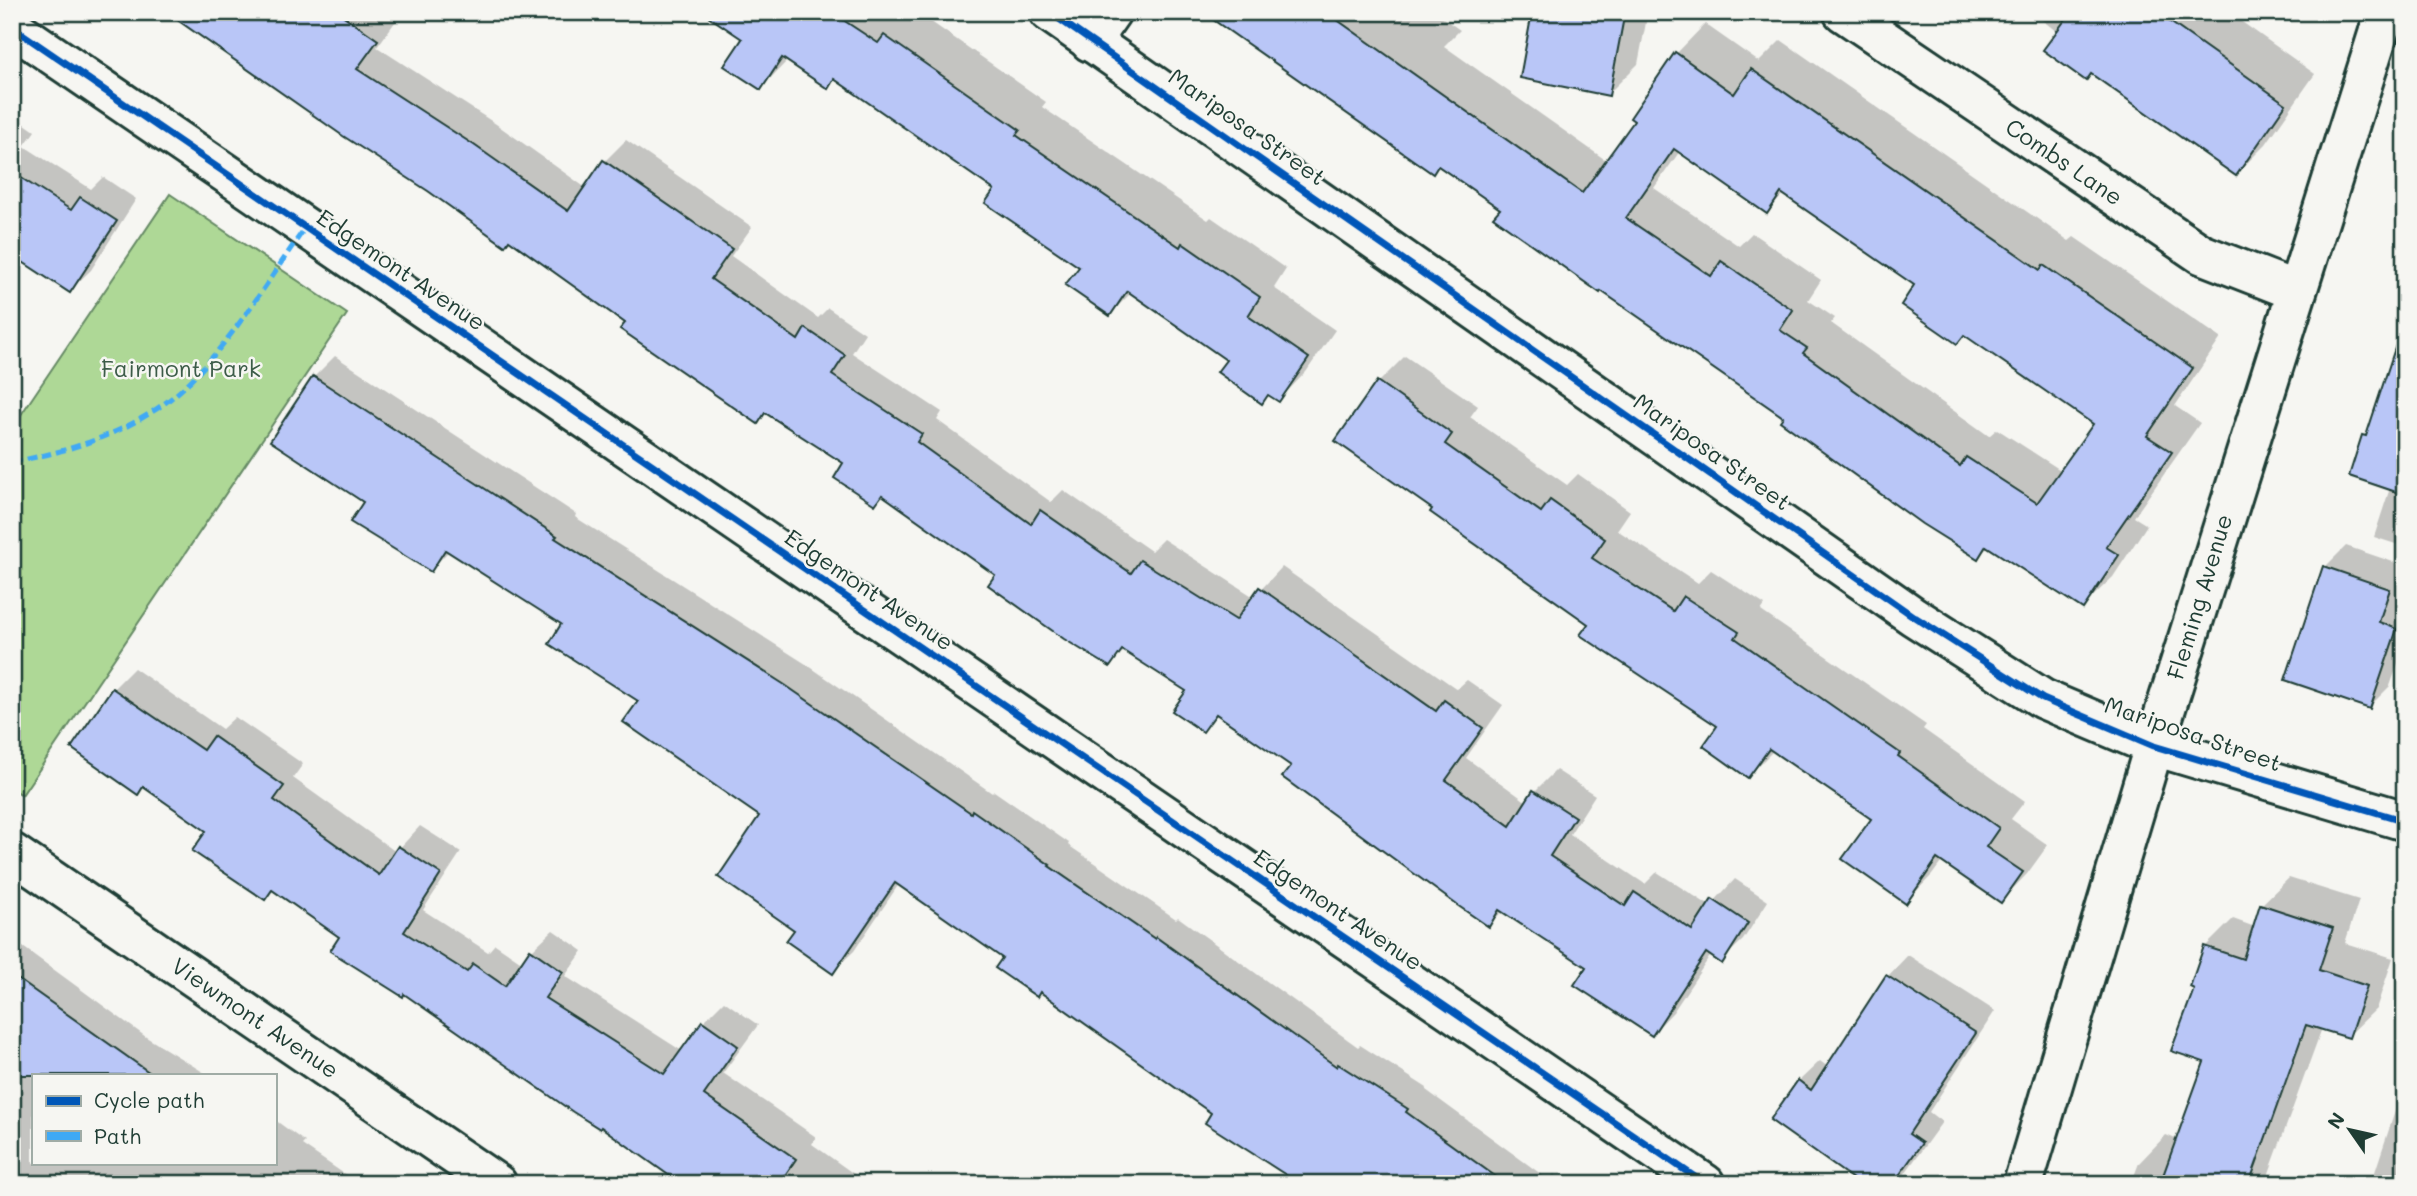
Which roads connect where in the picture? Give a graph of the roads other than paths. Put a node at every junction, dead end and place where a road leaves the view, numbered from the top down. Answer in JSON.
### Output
{"nodes":[{"id":1,"x":1049,"y":12,"type":"edge"},
{"id":2,"x":1843,"y":12,"type":"edge"},
{"id":3,"x":2385,"y":12,"type":"edge"},
{"id":4,"x":12,"y":27,"type":"edge"},
{"id":5,"x":1100,"y":27,"type":"edge"},
{"id":6,"x":2295,"y":291,"type":"junction"},
{"id":7,"x":2154,"y":746,"type":"junction"},
{"id":8,"x":2405,"y":821,"type":"edge"},
{"id":9,"x":12,"y":853,"type":"edge"},
{"id":10,"x":497,"y":1184,"type":"edge"},
{"id":11,"x":1705,"y":1184,"type":"edge"},
{"id":12,"x":2023,"y":1184,"type":"edge"}],
"edges":[{"from":1,"to":5,"type":"street","name":"Mariposa Street"},
{"from":2,"to":6,"type":"street","name":"Combs Lane"},
{"from":3,"to":6,"type":"street","name":"Fleming Avenue"},
{"from":4,"to":11,"type":"street","name":"Edgemont Avenue"},
{"from":5,"to":7,"type":"street","name":"Mariposa Street"},
{"from":6,"to":7,"type":"street","name":"Fleming Avenue"},
{"from":7,"to":8,"type":"street","name":"Mariposa Street"},
{"from":7,"to":12,"type":"street","name":"Fleming Avenue"},
{"from":9,"to":10,"type":"street","name":"Viewmont Avenue"}]}
